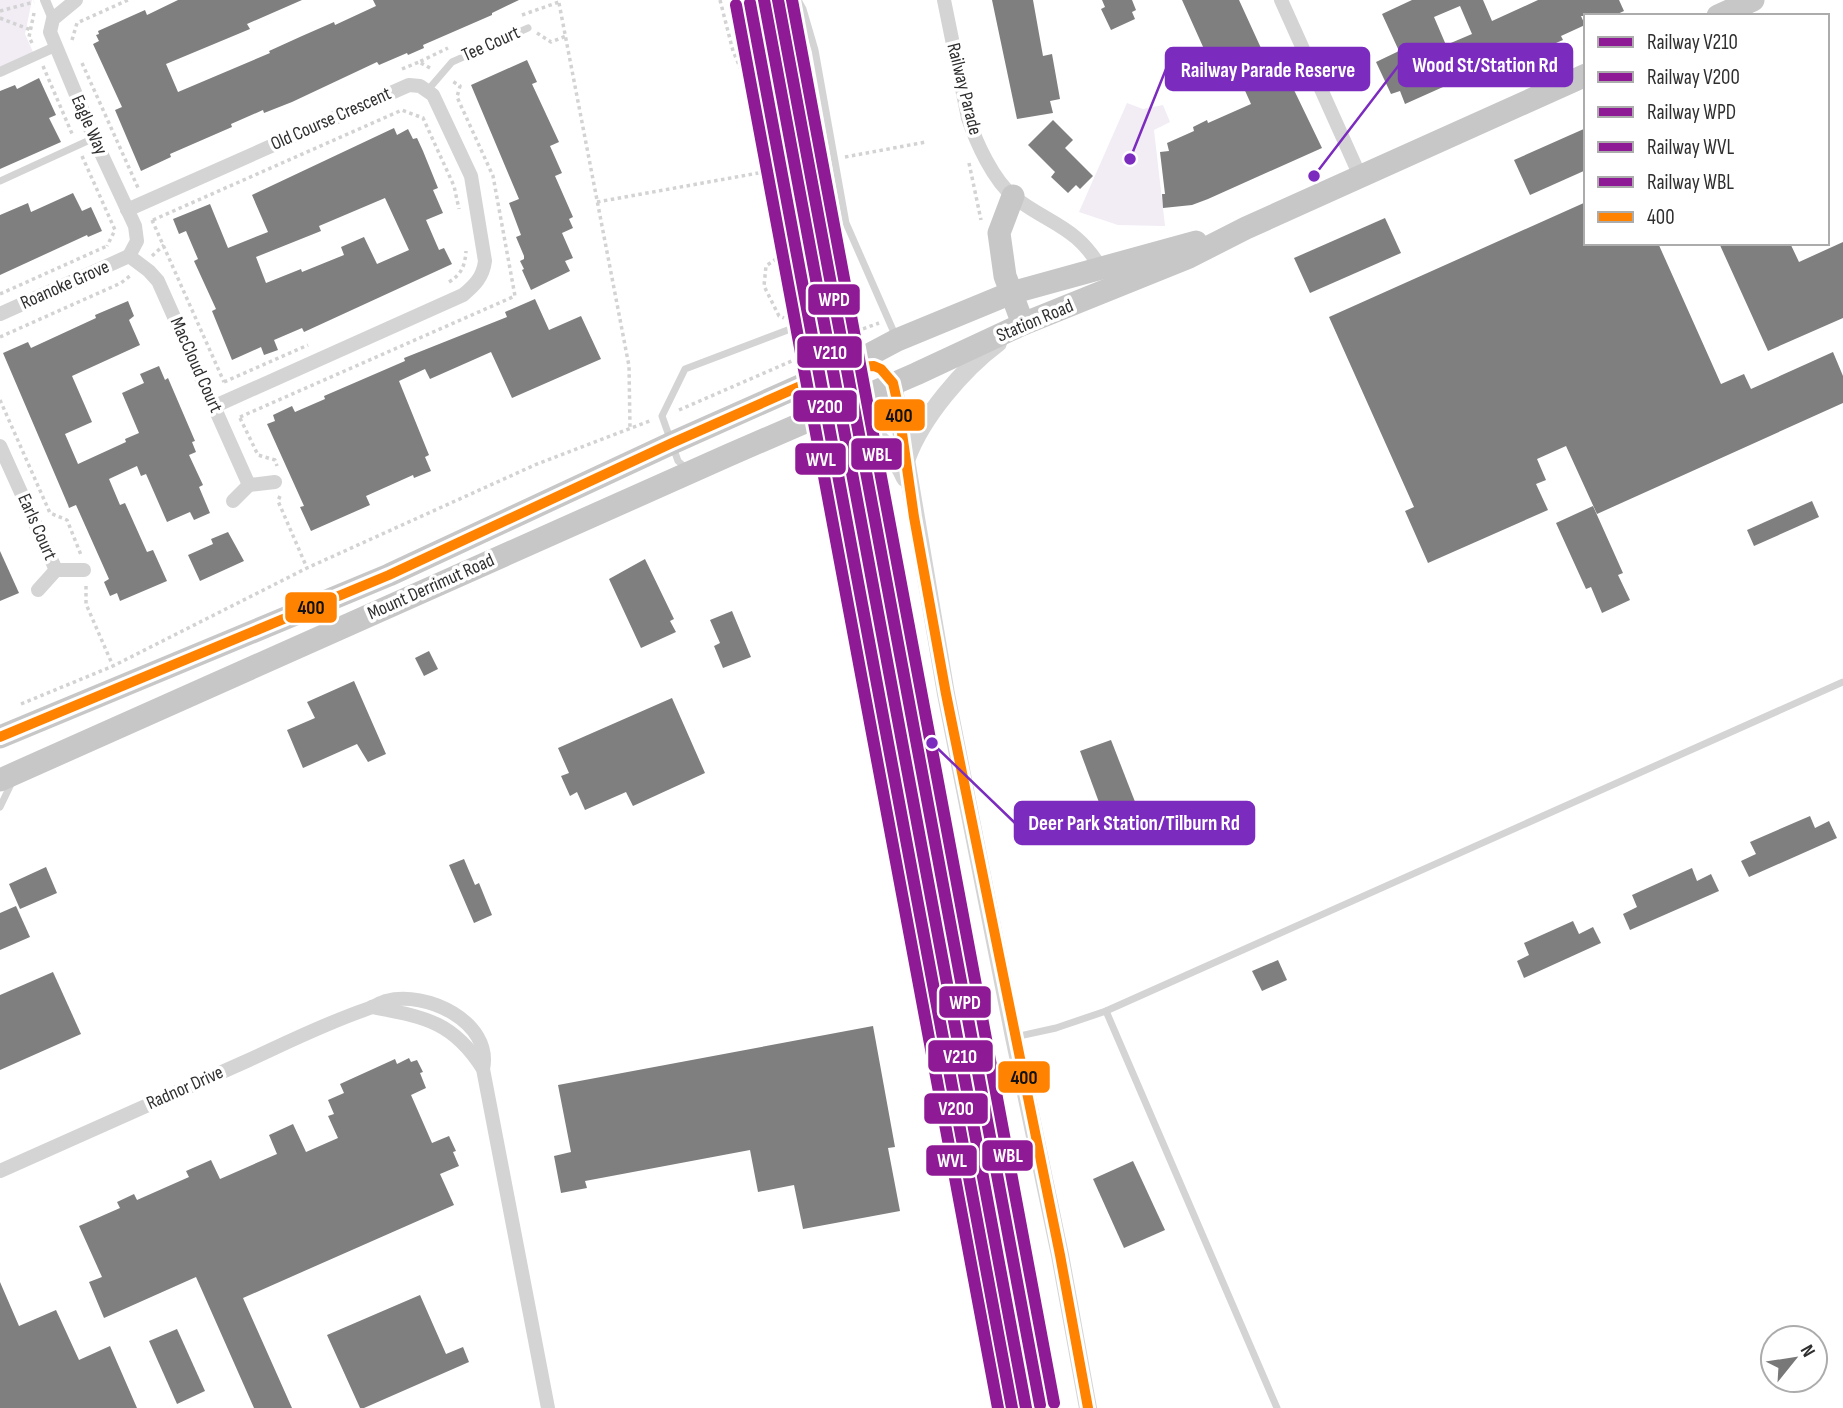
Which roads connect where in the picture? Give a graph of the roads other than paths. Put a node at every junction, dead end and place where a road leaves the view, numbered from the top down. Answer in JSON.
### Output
{"nodes":[{"id":1,"x":45,"y":0,"type":"edge"},
{"id":2,"x":76,"y":0,"type":"edge"},
{"id":3,"x":753,"y":0,"type":"edge"},
{"id":4,"x":798,"y":0,"type":"edge"},
{"id":5,"x":944,"y":0,"type":"edge"},
{"id":6,"x":1281,"y":0,"type":"edge"},
{"id":7,"x":1753,"y":0,"type":"edge"},
{"id":8,"x":1722,"y":14,"type":"edge"},
{"id":9,"x":53,"y":19,"type":"junction"},
{"id":10,"x":528,"y":28,"type":"road end"},
{"id":11,"x":54,"y":43,"type":"junction"},
{"id":12,"x":0,"y":72,"type":"edge"},
{"id":13,"x":1584,"y":76,"type":"edge"},
{"id":14,"x":427,"y":91,"type":"junction"},
{"id":15,"x":94,"y":138,"type":"junction"},
{"id":16,"x":1360,"y":176,"type":"junction"},
{"id":17,"x":0,"y":181,"type":"edge"},
{"id":18,"x":1013,"y":196,"type":"junction"},
{"id":19,"x":128,"y":210,"type":"junction"},
{"id":20,"x":1246,"y":228,"type":"junction"},
{"id":21,"x":129,"y":256,"type":"junction"},
{"id":22,"x":1100,"y":267,"type":"junction"},
{"id":23,"x":1112,"y":288,"type":"junction"},
{"id":24,"x":1011,"y":293,"type":"junction"},
{"id":25,"x":0,"y":314,"type":"edge"},
{"id":26,"x":1023,"y":324,"type":"junction"},
{"id":27,"x":897,"y":340,"type":"junction"},
{"id":28,"x":841,"y":368,"type":"junction"},
{"id":29,"x":893,"y":383,"type":"junction"},
{"id":30,"x":215,"y":406,"type":"junction"},
{"id":31,"x":824,"y":413,"type":"junction"},
{"id":32,"x":672,"y":443,"type":"junction"},
{"id":33,"x":0,"y":446,"type":"edge"},
{"id":34,"x":729,"y":455,"type":"junction"},
{"id":35,"x":907,"y":458,"type":"junction"},
{"id":36,"x":279,"y":483,"type":"road end"},
{"id":37,"x":249,"y":485,"type":"junction"},
{"id":38,"x":912,"y":494,"type":"junction"},
{"id":39,"x":553,"y":499,"type":"junction"},
{"id":40,"x":233,"y":502,"type":"dead end"},
{"id":41,"x":565,"y":527,"type":"junction"},
{"id":42,"x":84,"y":569,"type":"road end"},
{"id":43,"x":56,"y":570,"type":"junction"},
{"id":44,"x":38,"y":590,"type":"dead end"},
{"id":45,"x":1843,"y":682,"type":"edge"},
{"id":46,"x":0,"y":737,"type":"edge"},
{"id":47,"x":8,"y":777,"type":"edge"},
{"id":48,"x":0,"y":807,"type":"edge"},
{"id":49,"x":1106,"y":1011,"type":"junction"},
{"id":50,"x":1014,"y":1037,"type":"junction"},
{"id":51,"x":0,"y":1171,"type":"edge"},
{"id":52,"x":548,"y":1408,"type":"edge"},
{"id":53,"x":1088,"y":1408,"type":"edge"},
{"id":54,"x":1277,"y":1408,"type":"edge"}],
"edges":[{"from":1,"to":9,"type":"street"},
{"from":2,"to":9,"type":"street"},
{"from":3,"to":32,"type":"lane"},
{"from":4,"to":27,"type":"lane"},
{"from":5,"to":18,"type":"street","name":"Railway Parade"},
{"from":6,"to":16,"type":"street"},
{"from":7,"to":8,"type":"main road"},
{"from":9,"to":11,"type":"street","name":"Eagle Way"},
{"from":10,"to":14,"type":"lane","name":"Tee Court"},
{"from":11,"to":12,"type":"street"},
{"from":11,"to":15,"type":"street","name":"Eagle Way"},
{"from":13,"to":16,"type":"main road","name":"Station Road"},
{"from":14,"to":19,"type":"street","name":"Old Course Crescent"},
{"from":14,"to":30,"type":"street"},
{"from":15,"to":17,"type":"lane"},
{"from":15,"to":19,"type":"street","name":"Eagle Way"},
{"from":16,"to":20,"type":"main road","name":"Station Road"},
{"from":18,"to":22,"type":"street","name":"Railway Parade"},
{"from":18,"to":24,"type":"main road"},
{"from":19,"to":21,"type":"street","name":"Eagle Way"},
{"from":20,"to":22,"type":"main road","name":"Station Road"},
{"from":20,"to":23,"type":"main road","name":"Station Road"},
{"from":21,"to":25,"type":"street","name":"Roanoke Grove"},
{"from":21,"to":30,"type":"street","name":"MacCloud Court"},
{"from":22,"to":23,"type":"street","name":"Railway Parade"},
{"from":22,"to":24,"type":"main road","name":"Station Road"},
{"from":23,"to":26,"type":"main road","name":"Station Road"},
{"from":24,"to":26,"type":"main road"},
{"from":24,"to":27,"type":"main road","name":"Station Road"},
{"from":26,"to":29,"type":"main road","name":"Station Road"},
{"from":26,"to":35,"type":"street"},
{"from":27,"to":28,"type":"main road","name":"Station Road"},
{"from":27,"to":29,"type":"main road"},
{"from":28,"to":29,"type":"main road"},
{"from":28,"to":32,"type":"main road","name":"Mount Derrimut Road"},
{"from":29,"to":31,"type":"main road","name":"Station Road"},
{"from":29,"to":35,"type":"street"},
{"from":30,"to":37,"type":"street","name":"MacCloud Court"},
{"from":31,"to":34,"type":"main road","name":"Mount Derrimut Road"},
{"from":31,"to":38,"type":"street"},
{"from":32,"to":34,"type":"lane"},
{"from":32,"to":39,"type":"main road","name":"Mount Derrimut Road"},
{"from":33,"to":43,"type":"street","name":"Earls Court"},
{"from":34,"to":41,"type":"main road","name":"Mount Derrimut Road"},
{"from":35,"to":38,"type":"street"},
{"from":36,"to":37,"type":"street"},
{"from":37,"to":40,"type":"street"},
{"from":38,"to":50,"type":"street"},
{"from":39,"to":41,"type":"main road"},
{"from":39,"to":46,"type":"main road","name":"Mount Derrimut Road"},
{"from":41,"to":47,"type":"main road","name":"Mount Derrimut Road"},
{"from":42,"to":43,"type":"street","name":"Earls Court"},
{"from":43,"to":44,"type":"street","name":"Earls Court"},
{"from":45,"to":49,"type":"lane"},
{"from":47,"to":48,"type":"lane"},
{"from":49,"to":50,"type":"lane"},
{"from":49,"to":54,"type":"lane"},
{"from":50,"to":53,"type":"street"},
{"from":51,"to":52,"type":"street","name":"Radnor Drive"}]}
